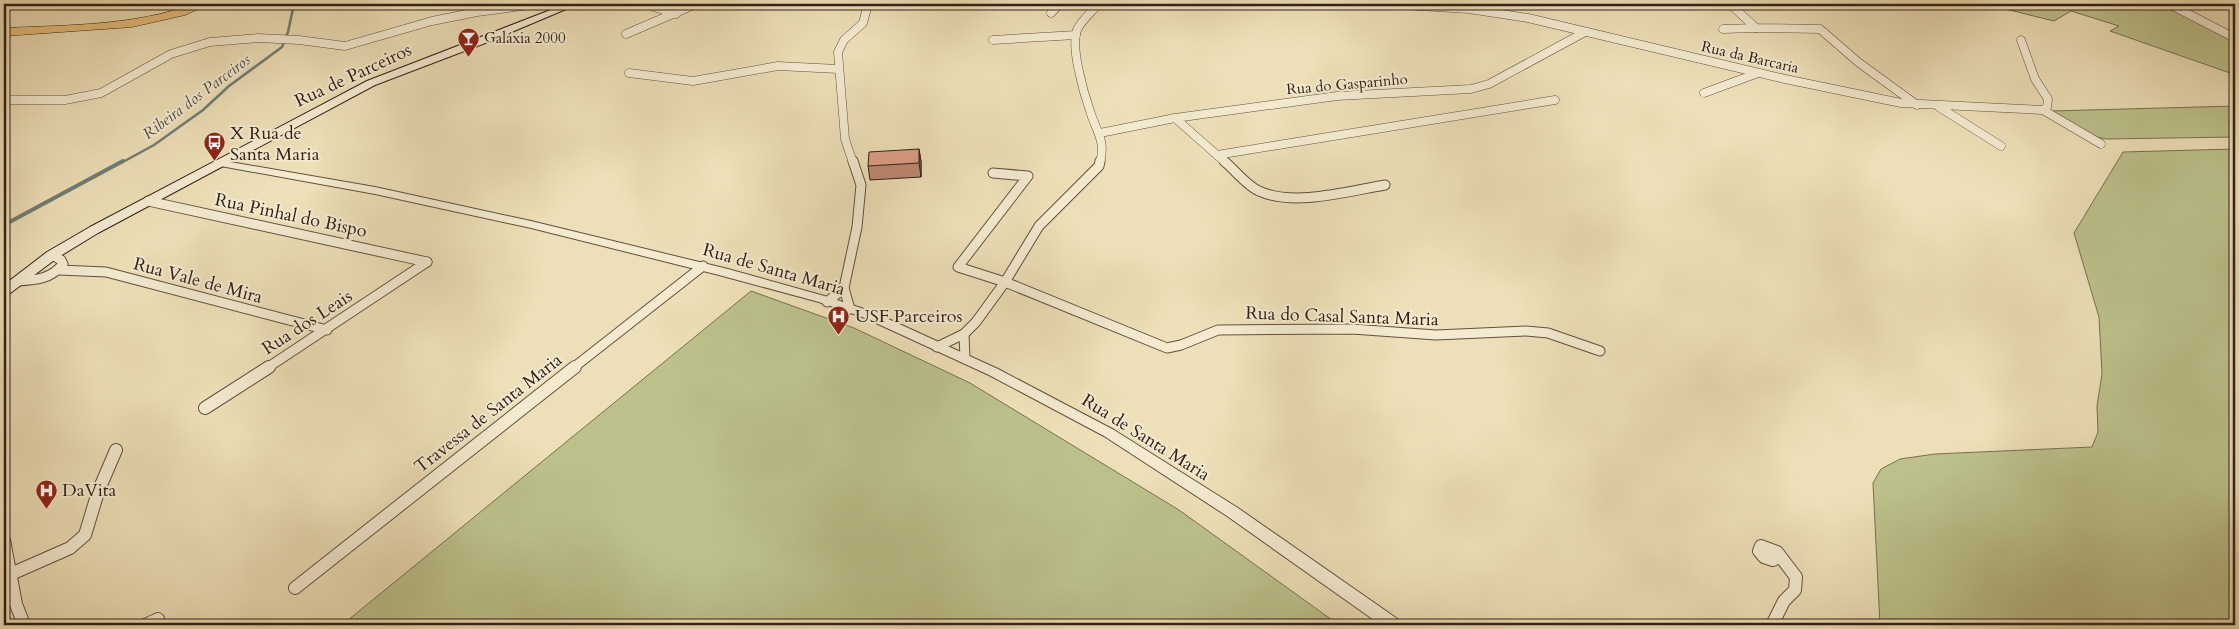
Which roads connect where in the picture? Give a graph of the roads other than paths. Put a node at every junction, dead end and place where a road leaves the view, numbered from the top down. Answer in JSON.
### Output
{"nodes":[{"id":1,"x":204,"y":4,"type":"edge"},
{"id":2,"x":210,"y":4,"type":"edge"},
{"id":3,"x":537,"y":4,"type":"edge"},
{"id":4,"x":573,"y":4,"type":"edge"},
{"id":5,"x":696,"y":4,"type":"edge"},
{"id":6,"x":868,"y":4,"type":"edge"},
{"id":7,"x":1060,"y":4,"type":"edge"},
{"id":8,"x":1098,"y":4,"type":"edge"},
{"id":9,"x":1387,"y":4,"type":"edge"},
{"id":10,"x":1730,"y":4,"type":"edge"},
{"id":11,"x":2169,"y":4,"type":"edge"},
{"id":12,"x":654,"y":7,"type":"dead end"},
{"id":13,"x":187,"y":8,"type":"edge"},
{"id":14,"x":1052,"y":13,"type":"dead end"},
{"id":15,"x":676,"y":14,"type":"junction"},
{"id":16,"x":4,"y":27,"type":"edge"},
{"id":17,"x":1723,"y":28,"type":"dead end"},
{"id":18,"x":1756,"y":28,"type":"junction"},
{"id":19,"x":4,"y":32,"type":"edge"},
{"id":20,"x":1585,"y":32,"type":"junction"},
{"id":21,"x":626,"y":34,"type":"dead end"},
{"id":22,"x":1076,"y":34,"type":"junction"},
{"id":23,"x":2235,"y":38,"type":"edge"},
{"id":24,"x":993,"y":40,"type":"dead end"},
{"id":25,"x":2021,"y":40,"type":"dead end"},
{"id":26,"x":838,"y":69,"type":"junction"},
{"id":27,"x":629,"y":73,"type":"dead end"},
{"id":28,"x":1759,"y":73,"type":"junction"},
{"id":29,"x":1704,"y":93,"type":"dead end"},
{"id":30,"x":4,"y":100,"type":"edge"},
{"id":31,"x":1555,"y":100,"type":"dead end"},
{"id":32,"x":1916,"y":105,"type":"junction"},
{"id":33,"x":1938,"y":106,"type":"junction"},
{"id":34,"x":2043,"y":110,"type":"junction"},
{"id":35,"x":1175,"y":118,"type":"junction"},
{"id":36,"x":1100,"y":132,"type":"junction"},
{"id":37,"x":2101,"y":144,"type":"dead end"},
{"id":38,"x":2001,"y":146,"type":"dead end"},
{"id":39,"x":1217,"y":155,"type":"junction"},
{"id":40,"x":219,"y":163,"type":"junction"},
{"id":41,"x":993,"y":173,"type":"dead end"},
{"id":42,"x":1385,"y":185,"type":"dead end"},
{"id":43,"x":148,"y":201,"type":"junction"},
{"id":44,"x":52,"y":255,"type":"junction"},
{"id":45,"x":426,"y":262,"type":"joint"},
{"id":46,"x":703,"y":266,"type":"junction"},
{"id":47,"x":59,"y":270,"type":"junction"},
{"id":48,"x":18,"y":281,"type":"junction"},
{"id":49,"x":1005,"y":282,"type":"junction"},
{"id":50,"x":844,"y":288,"type":"junction"},
{"id":51,"x":4,"y":292,"type":"edge"},
{"id":52,"x":827,"y":302,"type":"junction"},
{"id":53,"x":850,"y":309,"type":"junction"},
{"id":54,"x":327,"y":330,"type":"junction"},
{"id":55,"x":964,"y":334,"type":"junction"},
{"id":56,"x":938,"y":347,"type":"junction"},
{"id":57,"x":1600,"y":351,"type":"dead end"},
{"id":58,"x":965,"y":359,"type":"junction"},
{"id":59,"x":205,"y":408,"type":"dead end"},
{"id":60,"x":116,"y":450,"type":"dead end"},
{"id":61,"x":4,"y":540,"type":"edge"},
{"id":62,"x":1780,"y":556,"type":"dead end"},
{"id":63,"x":10,"y":574,"type":"junction"},
{"id":64,"x":295,"y":588,"type":"dead end"},
{"id":65,"x":158,"y":619,"type":"dead end"},
{"id":66,"x":24,"y":625,"type":"edge"},
{"id":67,"x":145,"y":625,"type":"edge"},
{"id":68,"x":1393,"y":625,"type":"edge"},
{"id":69,"x":1772,"y":625,"type":"edge"}],
"edges":[{"from":1,"to":13,"type":"highway"},
{"from":2,"to":13,"type":"highway"},
{"from":3,"to":30,"type":"street"},
{"from":4,"to":40,"type":"main road","name":"Rua de Parceiros"},
{"from":5,"to":15,"type":"street"},
{"from":6,"to":26,"type":"street"},
{"from":7,"to":14,"type":"street"},
{"from":8,"to":22,"type":"street"},
{"from":9,"to":20,"type":"street","name":"Rua da Barcaria"},
{"from":10,"to":18,"type":"street"},
{"from":11,"to":23,"type":"street"},
{"from":12,"to":15,"type":"street"},
{"from":13,"to":16,"type":"highway"},
{"from":13,"to":19,"type":"highway"},
{"from":15,"to":21,"type":"street"},
{"from":17,"to":18,"type":"street"},
{"from":18,"to":32,"type":"street"},
{"from":20,"to":28,"type":"street","name":"Rua da Barcaria"},
{"from":20,"to":35,"type":"street","name":"Rua do Gasparinho"},
{"from":22,"to":24,"type":"street"},
{"from":22,"to":36,"type":"street"},
{"from":25,"to":34,"type":"street"},
{"from":26,"to":27,"type":"street"},
{"from":26,"to":50,"type":"street"},
{"from":28,"to":29,"type":"street"},
{"from":28,"to":32,"type":"street","name":"Rua da Barcaria"},
{"from":31,"to":39,"type":"street"},
{"from":32,"to":33,"type":"street","name":"Rua da Barcaria"},
{"from":33,"to":34,"type":"street","name":"Rua da Barcaria"},
{"from":33,"to":38,"type":"street"},
{"from":34,"to":37,"type":"street","name":"Rua da Barcaria"},
{"from":35,"to":36,"type":"street","name":"Rua do Gasparinho"},
{"from":35,"to":39,"type":"street"},
{"from":36,"to":49,"type":"street"},
{"from":39,"to":42,"type":"street"},
{"from":40,"to":43,"type":"main road","name":"Rua de Parceiros"},
{"from":40,"to":46,"type":"street","name":"Rua de Santa Maria"},
{"from":41,"to":49,"type":"street","name":"Rua do Casal Santa Maria"},
{"from":43,"to":44,"type":"main road","name":"Rua de Parceiros"},
{"from":43,"to":45,"type":"street","name":"Rua Pinhal do Bispo"},
{"from":44,"to":47,"type":"street"},
{"from":44,"to":48,"type":"main road","name":"Rua de Parceiros"},
{"from":45,"to":54,"type":"street","name":"Rua dos Leais"},
{"from":46,"to":52,"type":"street","name":"Rua de Santa Maria"},
{"from":46,"to":64,"type":"street","name":"Travessa de Santa Maria"},
{"from":47,"to":48,"type":"street","name":"Rua Vale de Mira"},
{"from":47,"to":54,"type":"street","name":"Rua Vale de Mira"},
{"from":48,"to":51,"type":"main road","name":"Rua de Parceiros"},
{"from":49,"to":55,"type":"street"},
{"from":49,"to":57,"type":"street","name":"Rua do Casal Santa Maria"},
{"from":50,"to":52,"type":"street"},
{"from":50,"to":53,"type":"street"},
{"from":52,"to":53,"type":"street","name":"Rua de Santa Maria"},
{"from":53,"to":56,"type":"street","name":"Rua de Santa Maria"},
{"from":54,"to":59,"type":"street","name":"Rua dos Leais"},
{"from":55,"to":56,"type":"street"},
{"from":55,"to":58,"type":"street"},
{"from":56,"to":58,"type":"street","name":"Rua de Santa Maria"},
{"from":58,"to":68,"type":"street","name":"Rua de Santa Maria"},
{"from":60,"to":63,"type":"street"},
{"from":61,"to":63,"type":"street"},
{"from":62,"to":69,"type":"street"},
{"from":63,"to":66,"type":"street"},
{"from":65,"to":67,"type":"street"}]}
